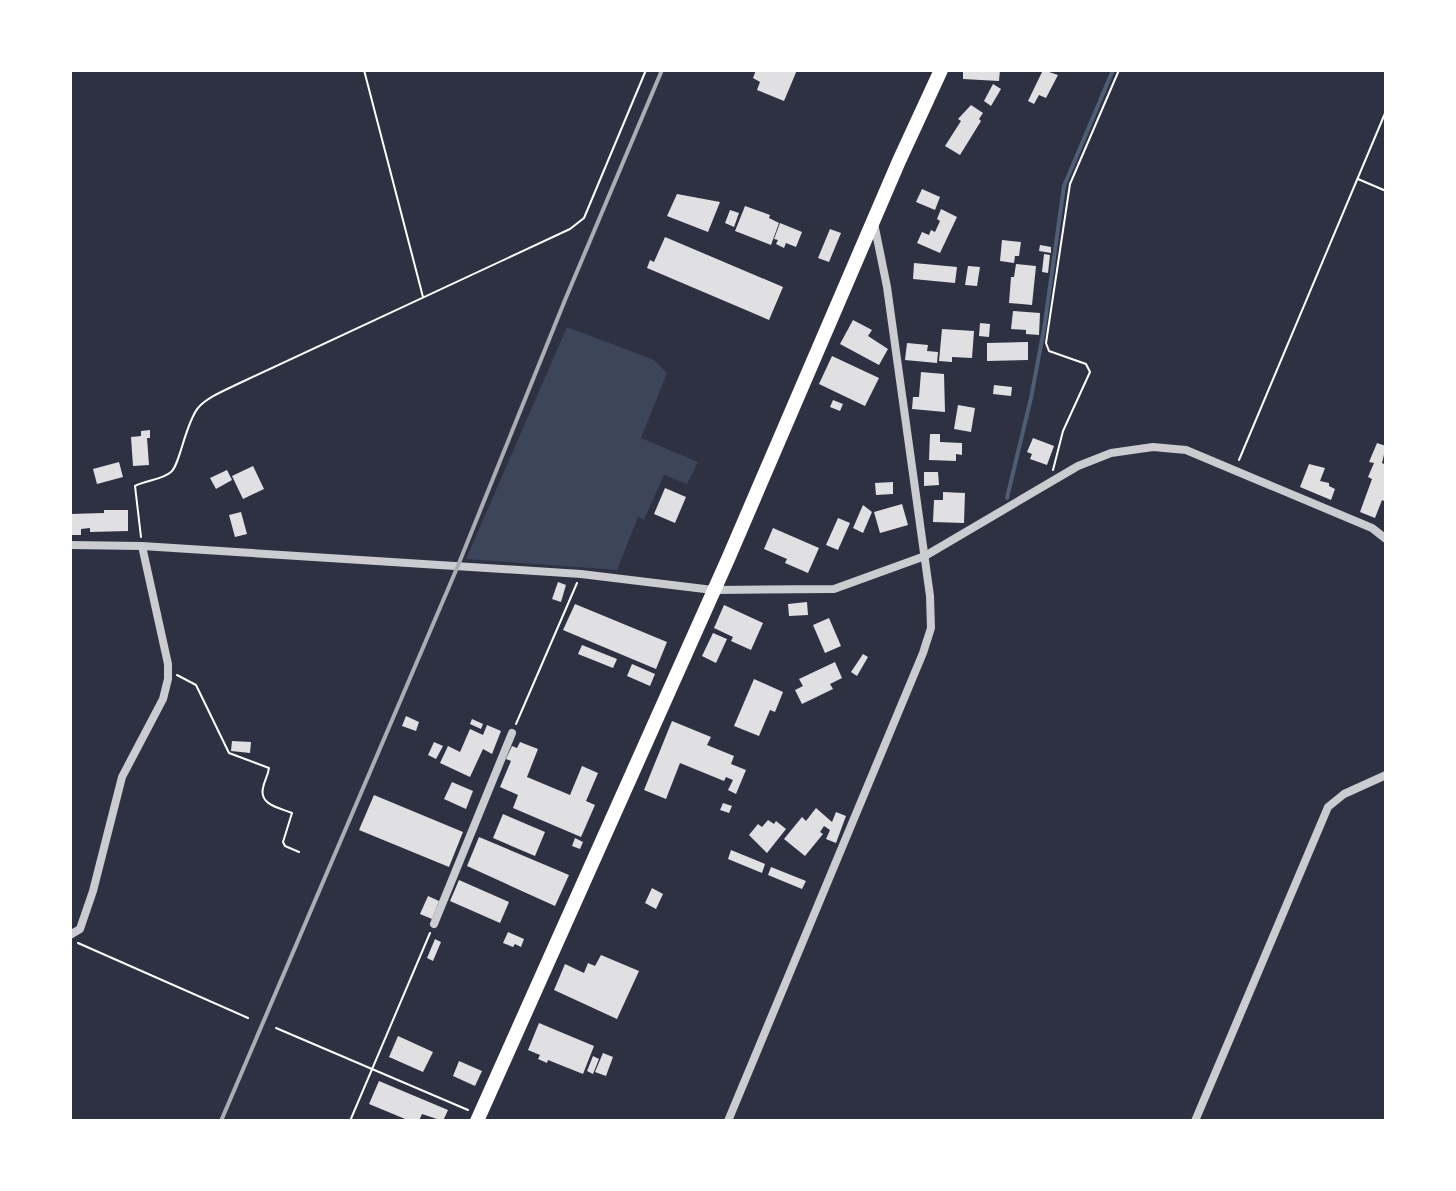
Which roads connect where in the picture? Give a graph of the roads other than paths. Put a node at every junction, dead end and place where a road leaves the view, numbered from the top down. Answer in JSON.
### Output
{"nodes":[{"id":1,"x":941,"y":70,"type":"edge"},
{"id":2,"x":874,"y":222,"type":"junction"},
{"id":3,"x":1386,"y":539,"type":"edge"},
{"id":4,"x":70,"y":545,"type":"edge"},
{"id":5,"x":142,"y":546,"type":"junction"},
{"id":6,"x":925,"y":556,"type":"junction"},
{"id":7,"x":713,"y":590,"type":"junction"},
{"id":8,"x":512,"y":733,"type":"road end"},
{"id":9,"x":1386,"y":775,"type":"edge"},
{"id":10,"x":434,"y":924,"type":"road end"},
{"id":11,"x":70,"y":937,"type":"edge"},
{"id":12,"x":478,"y":1118,"type":"edge"},
{"id":13,"x":728,"y":1121,"type":"edge"},
{"id":14,"x":1195,"y":1121,"type":"edge"}],
"edges":[{"from":1,"to":2,"type":"highway"},
{"from":2,"to":6,"type":"street"},
{"from":2,"to":7,"type":"highway"},
{"from":3,"to":6,"type":"street"},
{"from":4,"to":5,"type":"street"},
{"from":5,"to":7,"type":"street"},
{"from":5,"to":11,"type":"street"},
{"from":6,"to":7,"type":"street"},
{"from":6,"to":13,"type":"street"},
{"from":7,"to":12,"type":"highway"},
{"from":8,"to":10,"type":"street"},
{"from":9,"to":14,"type":"street"}]}
